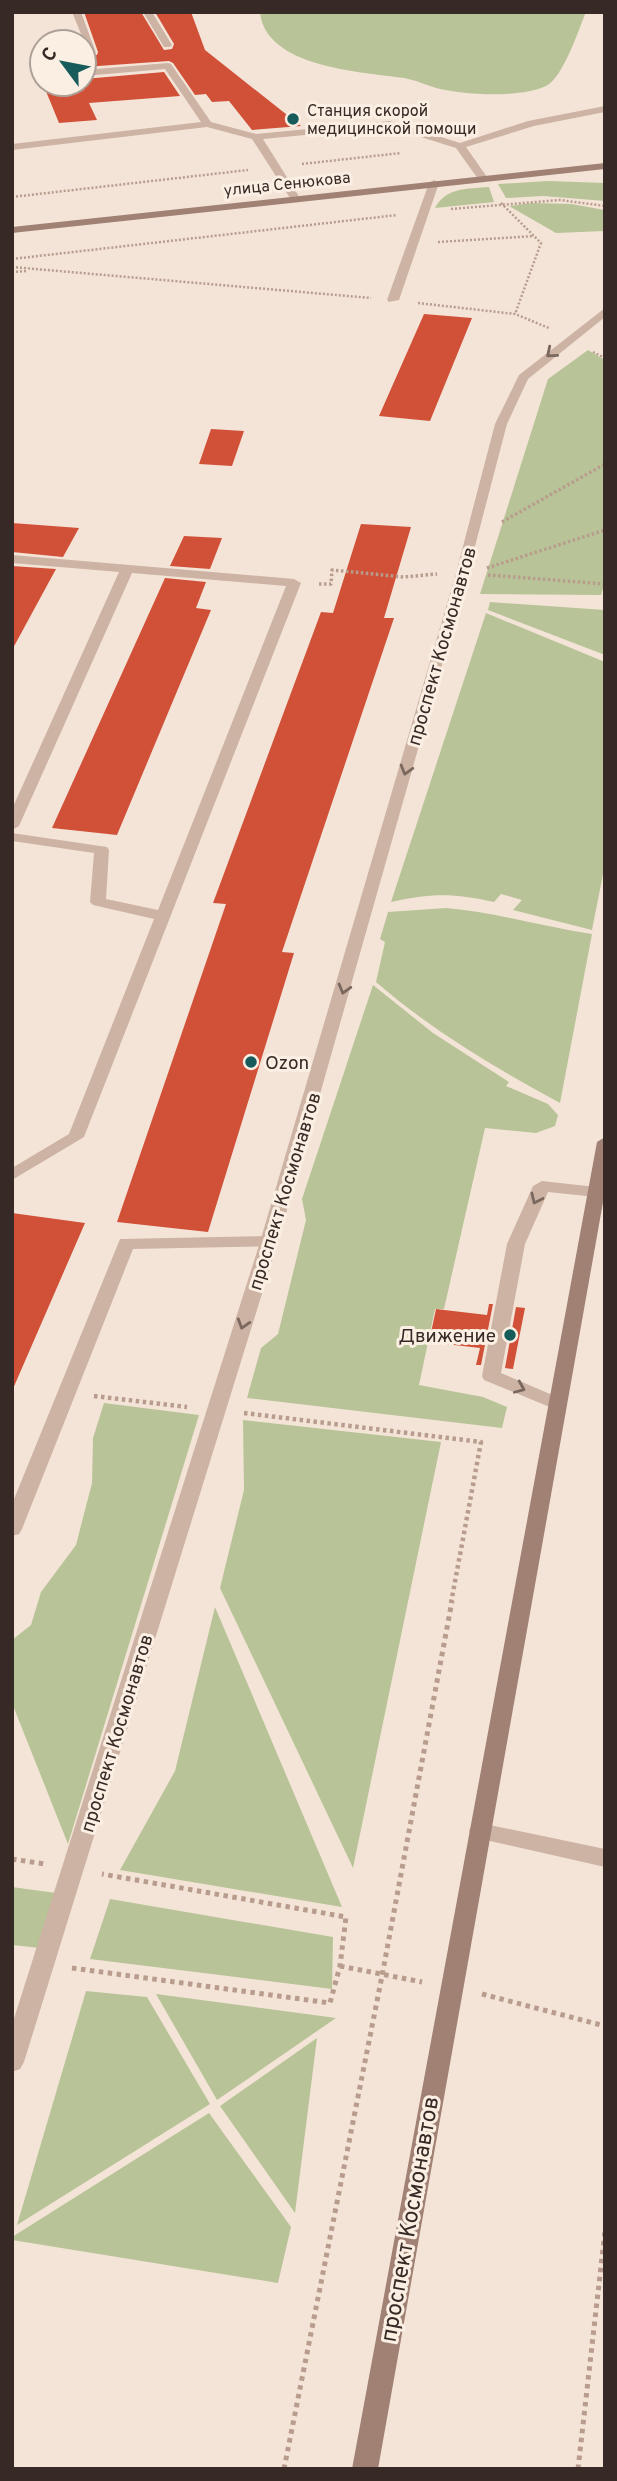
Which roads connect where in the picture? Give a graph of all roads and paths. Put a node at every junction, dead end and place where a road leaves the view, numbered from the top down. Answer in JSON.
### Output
{"nodes":[{"id":1,"x":147,"y":12,"type":"edge"},
{"id":2,"x":167,"y":45,"type":"dead end"},
{"id":3,"x":98,"y":72,"type":"edge"},
{"id":4,"x":605,"y":109,"type":"edge"},
{"id":5,"x":207,"y":124,"type":"junction"},
{"id":6,"x":256,"y":137,"type":"junction"},
{"id":7,"x":12,"y":146,"type":"edge"},
{"id":8,"x":460,"y":146,"type":"junction"},
{"id":9,"x":605,"y":166,"type":"edge"},
{"id":10,"x":566,"y":171,"type":"junction"},
{"id":11,"x":605,"y":176,"type":"edge"},
{"id":12,"x":482,"y":177,"type":"junction"},
{"id":13,"x":434,"y":183,"type":"junction"},
{"id":14,"x":295,"y":198,"type":"junction"},
{"id":15,"x":502,"y":205,"type":"junction"},
{"id":16,"x":605,"y":206,"type":"edge"},
{"id":17,"x":424,"y":212,"type":"junction"},
{"id":18,"x":12,"y":230,"type":"edge"},
{"id":19,"x":535,"y":236,"type":"junction"},
{"id":20,"x":439,"y":242,"type":"dead end"},
{"id":21,"x":12,"y":259,"type":"edge"},
{"id":22,"x":12,"y":270,"type":"edge"},
{"id":23,"x":393,"y":300,"type":"junction"},
{"id":24,"x":605,"y":311,"type":"edge"},
{"id":25,"x":515,"y":314,"type":"junction"},
{"id":26,"x":566,"y":340,"type":"junction"},
{"id":27,"x":605,"y":358,"type":"edge"},
{"id":28,"x":605,"y":464,"type":"edge"},
{"id":29,"x":605,"y":530,"type":"edge"},
{"id":30,"x":470,"y":545,"type":"junction"},
{"id":31,"x":12,"y":559,"type":"edge"},
{"id":32,"x":127,"y":569,"type":"junction"},
{"id":33,"x":332,"y":570,"type":"dead end"},
{"id":34,"x":463,"y":573,"type":"junction"},
{"id":35,"x":605,"y":584,"type":"edge"},
{"id":36,"x":12,"y":826,"type":"edge"},
{"id":37,"x":12,"y":837,"type":"edge"},
{"id":38,"x":163,"y":916,"type":"junction"},
{"id":39,"x":605,"y":1142,"type":"edge"},
{"id":40,"x":12,"y":1175,"type":"edge"},
{"id":41,"x":600,"y":1184,"type":"edge"},
{"id":42,"x":269,"y":1242,"type":"junction"},
{"id":43,"x":66,"y":1393,"type":"junction"},
{"id":44,"x":557,"y":1404,"type":"junction"},
{"id":45,"x":217,"y":1410,"type":"junction"},
{"id":46,"x":12,"y":1529,"type":"edge"},
{"id":47,"x":480,"y":1831,"type":"junction"},
{"id":48,"x":605,"y":1858,"type":"edge"},
{"id":49,"x":125,"y":1878,"type":"dead end"},
{"id":50,"x":95,"y":1971,"type":"dead end"},
{"id":51,"x":12,"y":2062,"type":"edge"},
{"id":52,"x":605,"y":2231,"type":"edge"},
{"id":53,"x":284,"y":2469,"type":"edge"},
{"id":54,"x":365,"y":2469,"type":"edge"},
{"id":55,"x":578,"y":2469,"type":"edge"}],
"edges":[{"from":1,"to":2,"type":"street"},
{"from":3,"to":5,"type":"street"},
{"from":4,"to":8,"type":"street"},
{"from":5,"to":6,"type":"street"},
{"from":5,"to":7,"type":"street"},
{"from":6,"to":8,"type":"street"},
{"from":6,"to":14,"type":"street"},
{"from":8,"to":12,"type":"street"},
{"from":9,"to":10,"type":"main road","name":"улица Сенюкова"},
{"from":10,"to":11,"type":"main road","name":"улица Сенюкова"},
{"from":10,"to":12,"type":"main road","name":"улица Сенюкова"},
{"from":12,"to":13,"type":"main road","name":"улица Сенюкова"},
{"from":12,"to":15,"type":"path"},
{"from":13,"to":14,"type":"main road","name":"улица Сенюкова"},
{"from":13,"to":17,"type":"street"},
{"from":14,"to":18,"type":"main road","name":"улица Сенюкова"},
{"from":15,"to":16,"type":"path"},
{"from":15,"to":17,"type":"path"},
{"from":15,"to":19,"type":"path"},
{"from":17,"to":21,"type":"path"},
{"from":17,"to":23,"type":"street"},
{"from":19,"to":20,"type":"path"},
{"from":19,"to":25,"type":"path"},
{"from":22,"to":23,"type":"path"},
{"from":23,"to":25,"type":"path"},
{"from":24,"to":26,"type":"street","name":"проспект Космонавтов"},
{"from":25,"to":26,"type":"path"},
{"from":26,"to":27,"type":"path"},
{"from":26,"to":30,"type":"street","name":"проспект Космонавтов","one_way":true},
{"from":28,"to":30,"type":"path"},
{"from":29,"to":34,"type":"path"},
{"from":30,"to":34,"type":"street","name":"проспект Космонавтов"},
{"from":31,"to":32,"type":"street"},
{"from":32,"to":36,"type":"street"},
{"from":32,"to":38,"type":"street"},
{"from":33,"to":34,"type":"path"},
{"from":34,"to":35,"type":"path"},
{"from":34,"to":42,"type":"street","name":"проспект Космонавтов","one_way":true},
{"from":37,"to":38,"type":"street"},
{"from":38,"to":40,"type":"street"},
{"from":39,"to":41,"type":"main road","name":"проспект Космонавтов"},
{"from":41,"to":44,"type":"main road","name":"проспект Космонавтов"},
{"from":41,"to":44,"type":"street","one_way":true},
{"from":42,"to":43,"type":"street"},
{"from":42,"to":45,"type":"street","name":"проспект Космонавтов","one_way":true},
{"from":43,"to":45,"type":"path"},
{"from":43,"to":46,"type":"street"},
{"from":44,"to":47,"type":"main road","name":"проспект Космонавтов"},
{"from":45,"to":51,"type":"street","name":"проспект Космонавтов"},
{"from":45,"to":53,"type":"path"},
{"from":47,"to":48,"type":"street"},
{"from":47,"to":54,"type":"main road","name":"проспект Космонавтов"},
{"from":49,"to":50,"type":"path"},
{"from":52,"to":55,"type":"path"}]}
